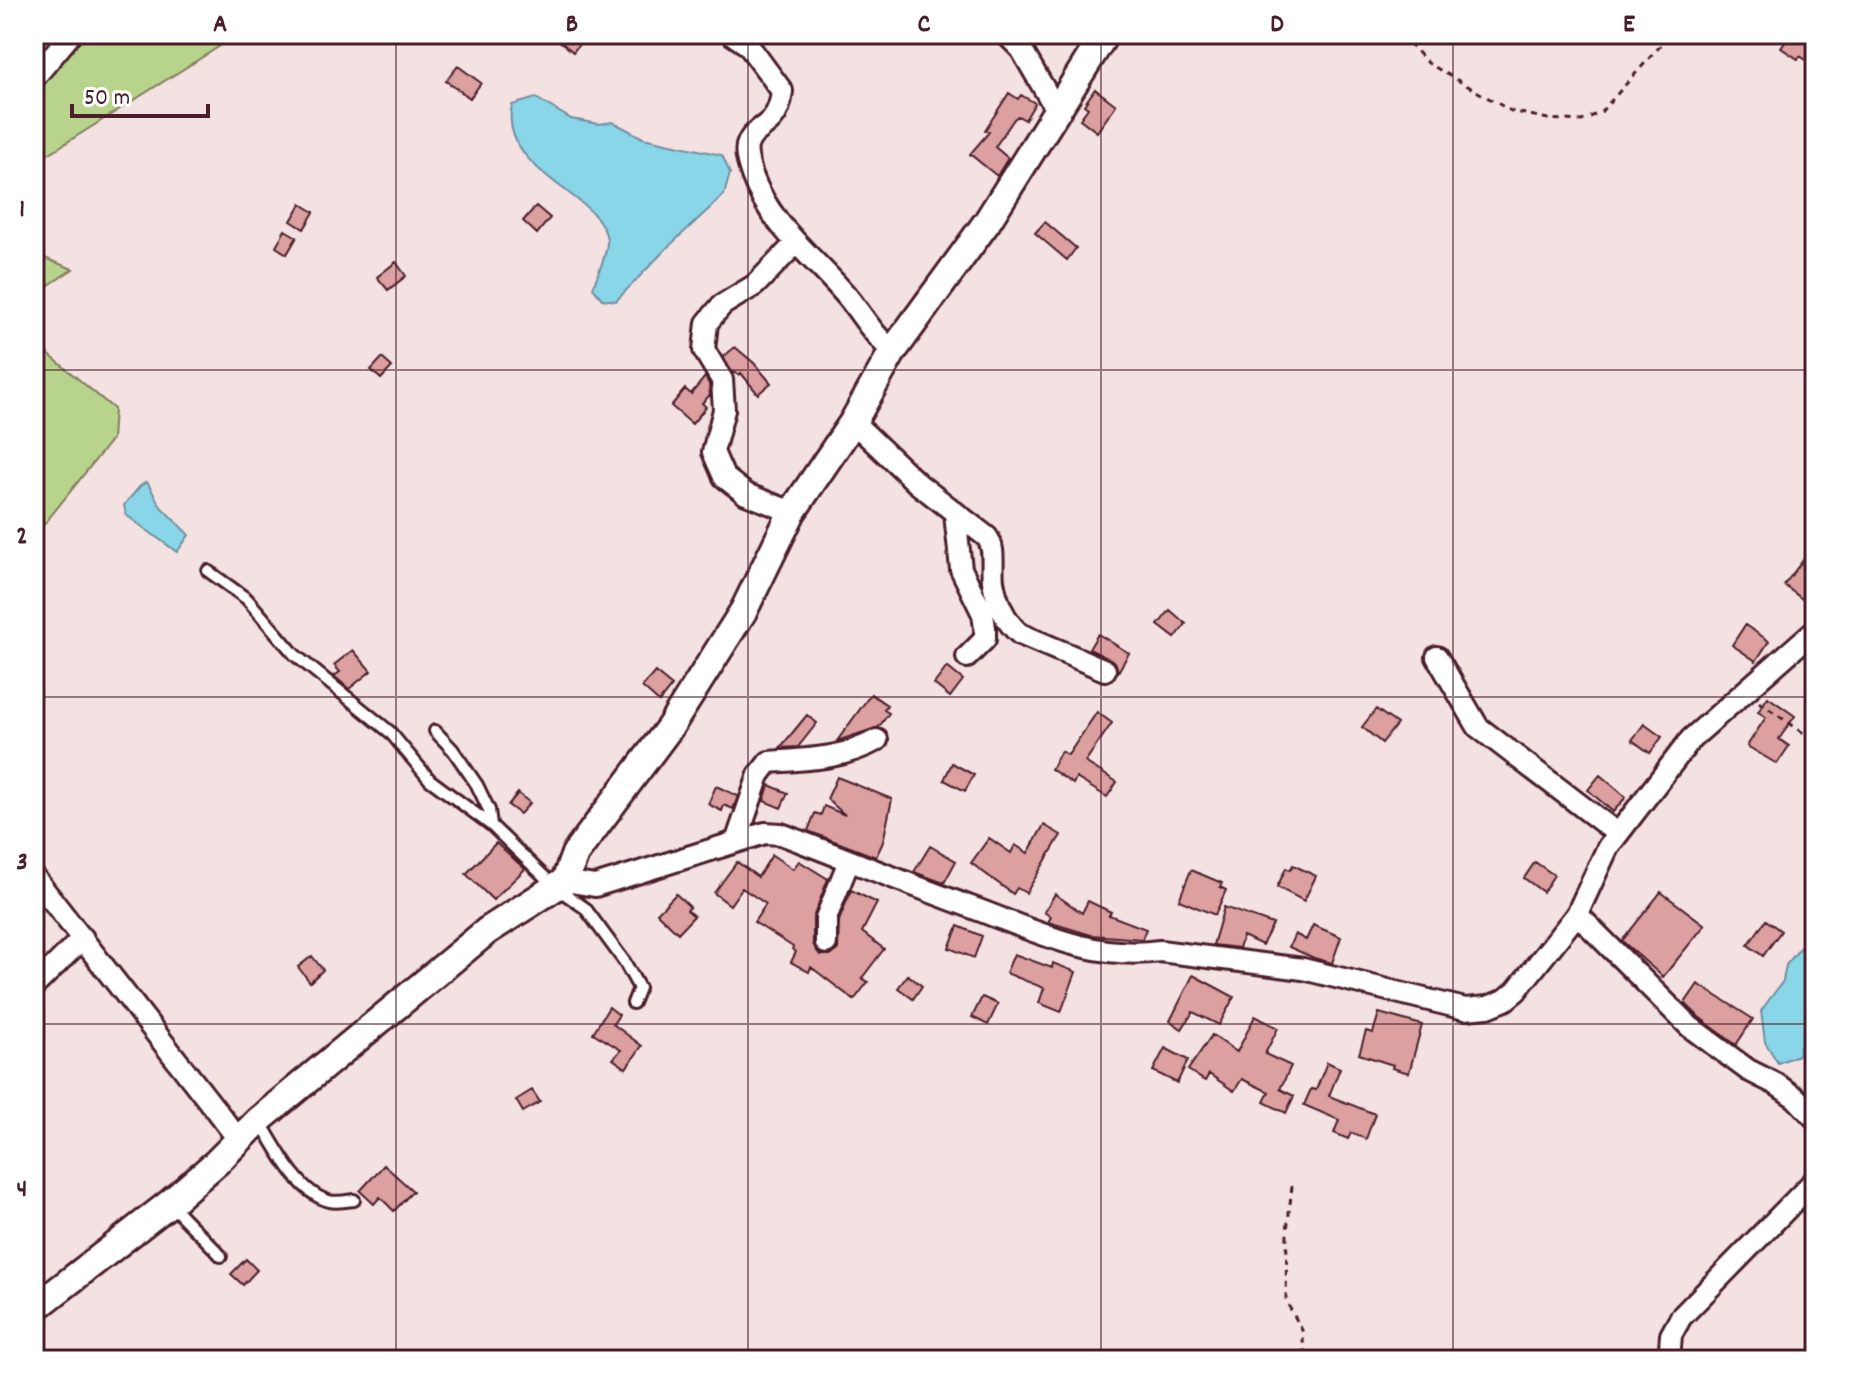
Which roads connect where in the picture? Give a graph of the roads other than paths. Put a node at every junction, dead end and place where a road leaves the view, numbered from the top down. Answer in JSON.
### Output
{"nodes":[{"id":1,"x":71,"y":34,"type":"edge"},
{"id":2,"x":732,"y":34,"type":"edge"},
{"id":3,"x":1006,"y":34,"type":"edge"},
{"id":4,"x":1105,"y":34,"type":"edge"},
{"id":5,"x":34,"y":78,"type":"edge"},
{"id":6,"x":1057,"y":111,"type":"junction"},
{"id":7,"x":796,"y":243,"type":"junction"},
{"id":8,"x":893,"y":351,"type":"junction"},
{"id":9,"x":853,"y":422,"type":"junction"},
{"id":10,"x":792,"y":512,"type":"junction"},
{"id":11,"x":955,"y":514,"type":"junction"},
{"id":12,"x":208,"y":571,"type":"dead end"},
{"id":13,"x":1815,"y":630,"type":"edge"},
{"id":14,"x":967,"y":657,"type":"dead end"},
{"id":15,"x":1437,"y":657,"type":"dead end"},
{"id":16,"x":1105,"y":670,"type":"dead end"},
{"id":17,"x":435,"y":731,"type":"dead end"},
{"id":18,"x":877,"y":740,"type":"dead end"},
{"id":19,"x":491,"y":825,"type":"junction"},
{"id":20,"x":1618,"y":834,"type":"junction"},
{"id":21,"x":736,"y":842,"type":"junction"},
{"id":22,"x":849,"y":861,"type":"junction"},
{"id":23,"x":34,"y":877,"type":"edge"},
{"id":24,"x":560,"y":884,"type":"junction"},
{"id":25,"x":1577,"y":914,"type":"junction"},
{"id":26,"x":83,"y":938,"type":"junction"},
{"id":27,"x":826,"y":943,"type":"dead end"},
{"id":28,"x":34,"y":986,"type":"edge"},
{"id":29,"x":633,"y":1003,"type":"dead end"},
{"id":30,"x":1815,"y":1118,"type":"edge"},
{"id":31,"x":259,"y":1120,"type":"junction"},
{"id":32,"x":239,"y":1140,"type":"junction"},
{"id":33,"x":1815,"y":1180,"type":"edge"},
{"id":34,"x":354,"y":1200,"type":"dead end"},
{"id":35,"x":170,"y":1203,"type":"junction"},
{"id":36,"x":221,"y":1256,"type":"dead end"},
{"id":37,"x":34,"y":1309,"type":"edge"},
{"id":38,"x":1669,"y":1360,"type":"edge"}],
"edges":[{"from":1,"to":5,"type":"street"},
{"from":2,"to":7,"type":"street"},
{"from":3,"to":6,"type":"street"},
{"from":4,"to":6,"type":"street"},
{"from":6,"to":8,"type":"street"},
{"from":7,"to":8,"type":"street"},
{"from":7,"to":10,"type":"street"},
{"from":8,"to":9,"type":"street"},
{"from":9,"to":10,"type":"street"},
{"from":9,"to":11,"type":"street"},
{"from":10,"to":24,"type":"street"},
{"from":11,"to":14,"type":"street"},
{"from":11,"to":16,"type":"street"},
{"from":12,"to":19,"type":"lane"},
{"from":13,"to":20,"type":"street"},
{"from":15,"to":20,"type":"street"},
{"from":17,"to":19,"type":"lane"},
{"from":18,"to":21,"type":"street"},
{"from":19,"to":24,"type":"lane"},
{"from":20,"to":25,"type":"street"},
{"from":21,"to":22,"type":"street"},
{"from":21,"to":24,"type":"street"},
{"from":22,"to":25,"type":"street"},
{"from":22,"to":27,"type":"street"},
{"from":23,"to":26,"type":"street"},
{"from":24,"to":29,"type":"lane"},
{"from":24,"to":31,"type":"street"},
{"from":25,"to":30,"type":"street"},
{"from":26,"to":28,"type":"street"},
{"from":26,"to":32,"type":"street"},
{"from":31,"to":32,"type":"street"},
{"from":31,"to":34,"type":"lane"},
{"from":32,"to":35,"type":"street"},
{"from":33,"to":38,"type":"street"},
{"from":35,"to":36,"type":"lane"},
{"from":35,"to":37,"type":"street"}]}
